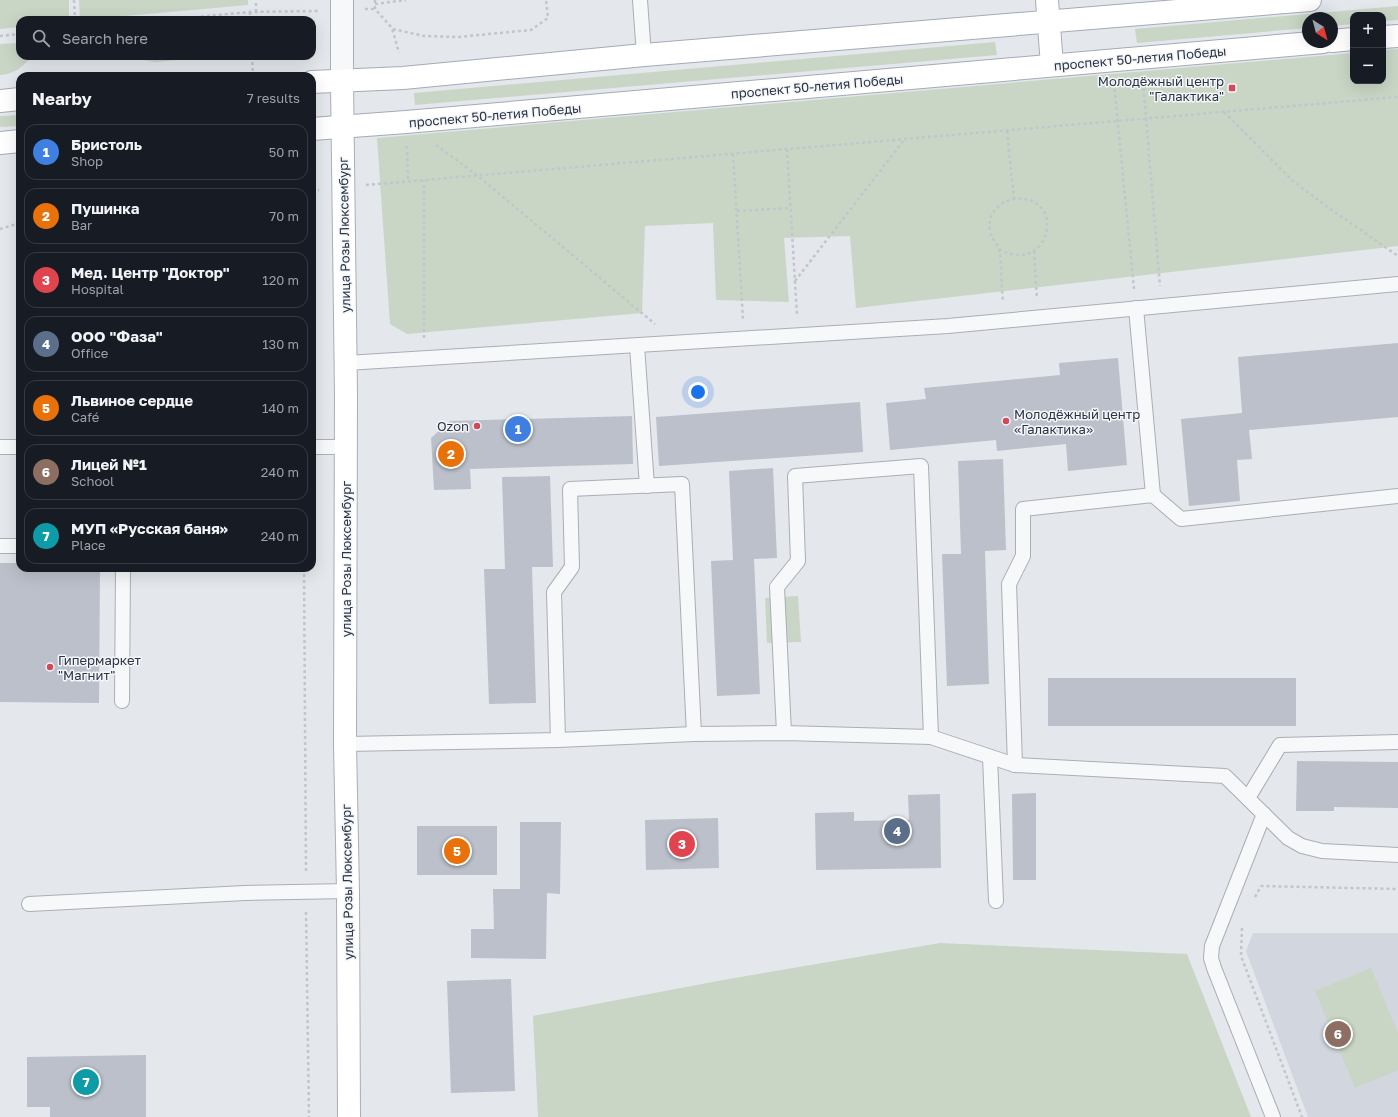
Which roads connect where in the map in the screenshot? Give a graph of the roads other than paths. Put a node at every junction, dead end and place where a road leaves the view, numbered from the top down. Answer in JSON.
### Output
{"nodes":[{"id":1,"x":640,"y":0,"type":"edge"},
{"id":2,"x":1047,"y":0,"type":"edge"},
{"id":3,"x":1310,"y":0,"type":"edge"},
{"id":4,"x":342,"y":5,"type":"edge"},
{"id":5,"x":1049,"y":22,"type":"junction"},
{"id":6,"x":1398,"y":36,"type":"edge"},
{"id":7,"x":1386,"y":37,"type":"edge"},
{"id":8,"x":1350,"y":39,"type":"edge"},
{"id":9,"x":1338,"y":40,"type":"edge"},
{"id":10,"x":1302,"y":44,"type":"edge"},
{"id":11,"x":644,"y":55,"type":"junction"},
{"id":12,"x":1052,"y":65,"type":"junction"},
{"id":13,"x":316,"y":82,"type":"edge"},
{"id":14,"x":342,"y":82,"type":"junction"},
{"id":15,"x":16,"y":99,"type":"edge"},
{"id":16,"x":0,"y":101,"type":"edge"},
{"id":17,"x":343,"y":127,"type":"junction"},
{"id":18,"x":316,"y":129,"type":"edge"},
{"id":19,"x":16,"y":141,"type":"edge"},
{"id":20,"x":0,"y":143,"type":"edge"},
{"id":21,"x":1398,"y":284,"type":"edge"},
{"id":22,"x":1136,"y":308,"type":"junction"},
{"id":23,"x":637,"y":346,"type":"junction"},
{"id":24,"x":346,"y":364,"type":"junction"},
{"id":25,"x":316,"y":446,"type":"edge"},
{"id":26,"x":0,"y":447,"type":"edge"},
{"id":27,"x":16,"y":447,"type":"edge"},
{"id":28,"x":346,"y":447,"type":"junction"},
{"id":29,"x":648,"y":486,"type":"junction"},
{"id":30,"x":1153,"y":495,"type":"junction"},
{"id":31,"x":1398,"y":496,"type":"edge"},
{"id":32,"x":0,"y":546,"type":"edge"},
{"id":33,"x":16,"y":546,"type":"edge"},
{"id":34,"x":123,"y":572,"type":"edge"},
{"id":35,"x":122,"y":701,"type":"dead end"},
{"id":36,"x":784,"y":733,"type":"junction"},
{"id":37,"x":694,"y":734,"type":"junction"},
{"id":38,"x":931,"y":737,"type":"junction"},
{"id":39,"x":558,"y":740,"type":"junction"},
{"id":40,"x":1398,"y":742,"type":"edge"},
{"id":41,"x":345,"y":744,"type":"junction"},
{"id":42,"x":990,"y":757,"type":"junction"},
{"id":43,"x":1015,"y":766,"type":"junction"},
{"id":44,"x":1248,"y":798,"type":"junction"},
{"id":45,"x":1264,"y":814,"type":"junction"},
{"id":46,"x":1398,"y":855,"type":"edge"},
{"id":47,"x":348,"y":891,"type":"junction"},
{"id":48,"x":996,"y":901,"type":"dead end"},
{"id":49,"x":29,"y":904,"type":"dead end"},
{"id":50,"x":349,"y":1117,"type":"edge"},
{"id":51,"x":1273,"y":1117,"type":"edge"}],
"edges":[{"from":1,"to":11,"type":"lane"},
{"from":2,"to":5,"type":"main road"},
{"from":3,"to":5,"type":"main road"},
{"from":4,"to":14,"type":"street","name":"улица Розы Люксембург"},
{"from":5,"to":11,"type":"main road"},
{"from":5,"to":12,"type":"main road"},
{"from":6,"to":7,"type":"main road"},
{"from":8,"to":9,"type":"main road"},
{"from":10,"to":12,"type":"main road","name":"проспект 50-летия Победы"},
{"from":11,"to":14,"type":"main road"},
{"from":12,"to":17,"type":"main road","name":"проспект 50-летия Победы"},
{"from":13,"to":14,"type":"main road"},
{"from":14,"to":17,"type":"main road","name":"улица Розы Люксембург"},
{"from":15,"to":16,"type":"main road"},
{"from":17,"to":18,"type":"main road","name":"проспект 50-летия Победы"},
{"from":17,"to":24,"type":"main road","name":"улица Розы Люксембург"},
{"from":19,"to":20,"type":"main road"},
{"from":21,"to":22,"type":"lane"},
{"from":22,"to":23,"type":"lane"},
{"from":22,"to":30,"type":"lane"},
{"from":23,"to":24,"type":"lane"},
{"from":23,"to":29,"type":"lane"},
{"from":24,"to":28,"type":"main road","name":"улица Розы Люксембург"},
{"from":25,"to":28,"type":"lane"},
{"from":26,"to":27,"type":"lane"},
{"from":28,"to":41,"type":"main road","name":"улица Розы Люксембург"},
{"from":29,"to":37,"type":"lane"},
{"from":29,"to":39,"type":"lane"},
{"from":30,"to":31,"type":"lane"},
{"from":30,"to":43,"type":"lane"},
{"from":32,"to":33,"type":"lane"},
{"from":34,"to":35,"type":"lane"},
{"from":36,"to":37,"type":"lane"},
{"from":36,"to":38,"type":"lane"},
{"from":36,"to":38,"type":"lane"},
{"from":37,"to":39,"type":"lane"},
{"from":38,"to":42,"type":"lane"},
{"from":39,"to":41,"type":"lane"},
{"from":40,"to":44,"type":"lane"},
{"from":41,"to":47,"type":"main road","name":"улица Розы Люксембург"},
{"from":42,"to":43,"type":"lane"},
{"from":42,"to":48,"type":"lane"},
{"from":43,"to":44,"type":"lane"},
{"from":44,"to":45,"type":"lane"},
{"from":45,"to":46,"type":"lane"},
{"from":45,"to":51,"type":"lane"},
{"from":47,"to":49,"type":"lane"},
{"from":47,"to":50,"type":"main road","name":"улица Розы Люксембург"}]}
